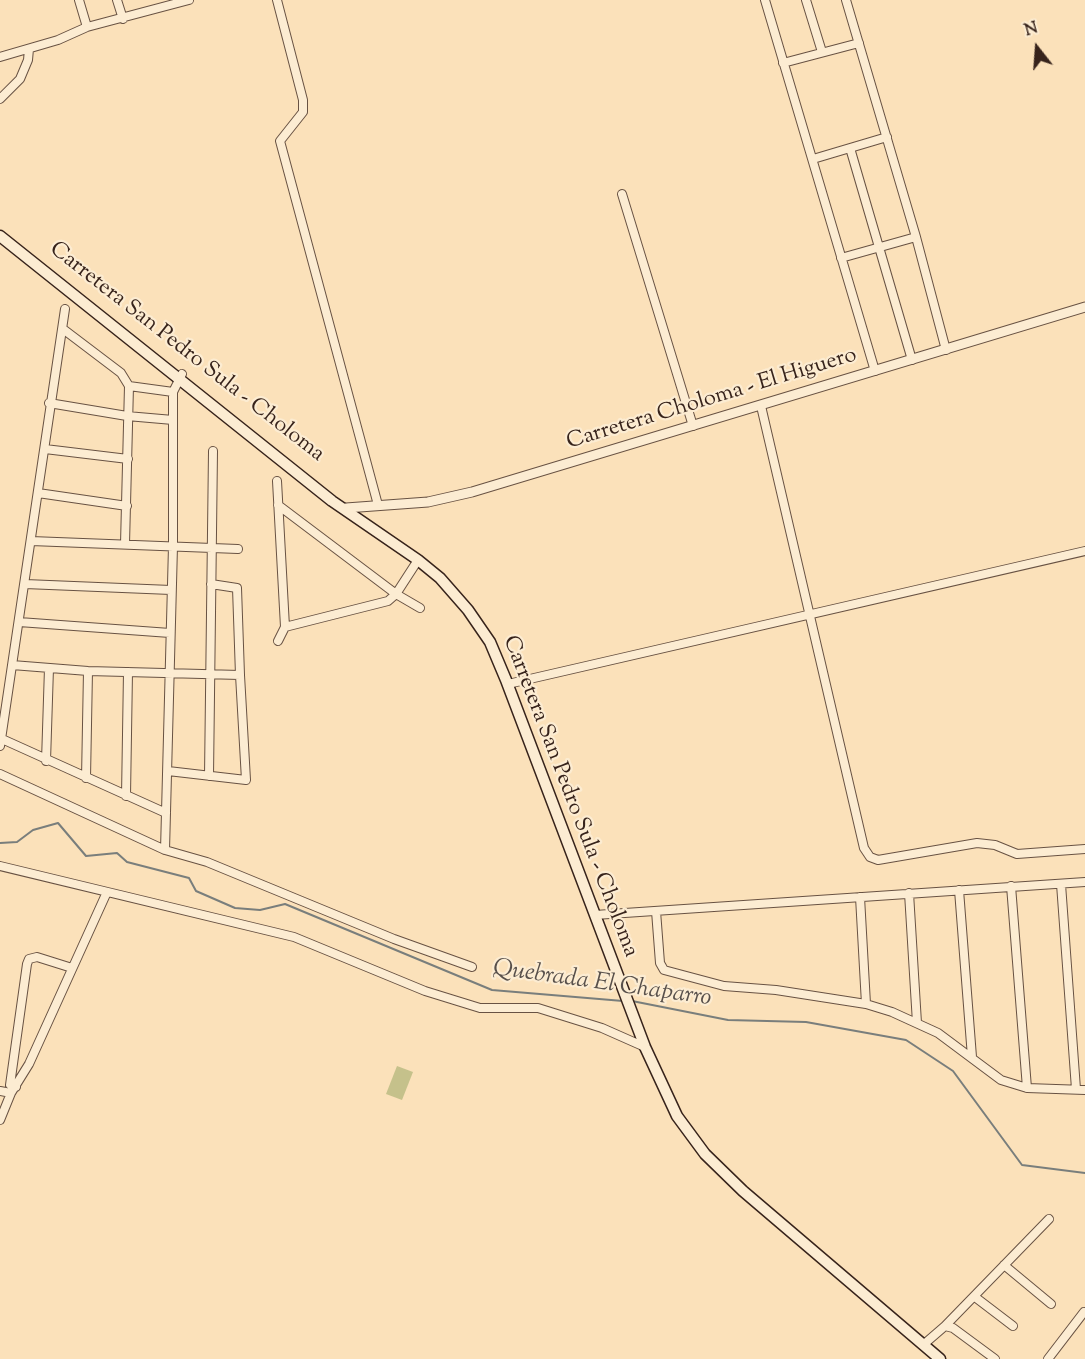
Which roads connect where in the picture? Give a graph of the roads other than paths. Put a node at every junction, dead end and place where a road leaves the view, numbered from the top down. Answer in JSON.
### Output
{"nodes":[{"id":1,"x":78,"y":0,"type":"edge"},
{"id":2,"x":117,"y":0,"type":"edge"},
{"id":3,"x":189,"y":0,"type":"edge"},
{"id":4,"x":277,"y":0,"type":"edge"},
{"id":5,"x":765,"y":0,"type":"edge"},
{"id":6,"x":806,"y":0,"type":"edge"},
{"id":7,"x":846,"y":0,"type":"edge"},
{"id":8,"x":158,"y":4,"type":"edge"},
{"id":9,"x":123,"y":19,"type":"junction"},
{"id":10,"x":87,"y":27,"type":"junction"},
{"id":11,"x":859,"y":43,"type":"junction"},
{"id":12,"x":29,"y":50,"type":"junction"},
{"id":13,"x":822,"y":52,"type":"junction"},
{"id":14,"x":0,"y":57,"type":"edge"},
{"id":15,"x":783,"y":63,"type":"junction"},
{"id":16,"x":0,"y":99,"type":"edge"},
{"id":17,"x":887,"y":137,"type":"junction"},
{"id":18,"x":850,"y":148,"type":"junction"},
{"id":19,"x":813,"y":159,"type":"junction"},
{"id":20,"x":622,"y":194,"type":"dead end"},
{"id":21,"x":0,"y":230,"type":"edge"},
{"id":22,"x":0,"y":236,"type":"edge"},
{"id":23,"x":916,"y":237,"type":"junction"},
{"id":24,"x":879,"y":248,"type":"junction"},
{"id":25,"x":842,"y":258,"type":"junction"},
{"id":26,"x":1085,"y":307,"type":"edge"},
{"id":27,"x":65,"y":309,"type":"dead end"},
{"id":28,"x":63,"y":329,"type":"junction"},
{"id":29,"x":946,"y":350,"type":"junction"},
{"id":30,"x":912,"y":360,"type":"junction"},
{"id":31,"x":875,"y":371,"type":"junction"},
{"id":32,"x":181,"y":376,"type":"junction"},
{"id":33,"x":129,"y":386,"type":"junction"},
{"id":34,"x":173,"y":392,"type":"junction"},
{"id":35,"x":50,"y":403,"type":"junction"},
{"id":36,"x":761,"y":406,"type":"junction"},
{"id":37,"x":127,"y":416,"type":"junction"},
{"id":38,"x":173,"y":420,"type":"junction"},
{"id":39,"x":693,"y":426,"type":"junction"},
{"id":40,"x":45,"y":449,"type":"junction"},
{"id":41,"x":213,"y":451,"type":"dead end"},
{"id":42,"x":128,"y":459,"type":"junction"},
{"id":43,"x":277,"y":480,"type":"dead end"},
{"id":44,"x":38,"y":493,"type":"junction"},
{"id":45,"x":278,"y":505,"type":"junction"},
{"id":46,"x":378,"y":505,"type":"junction"},
{"id":47,"x":127,"y":506,"type":"junction"},
{"id":48,"x":346,"y":508,"type":"junction"},
{"id":49,"x":31,"y":542,"type":"junction"},
{"id":50,"x":125,"y":544,"type":"junction"},
{"id":51,"x":173,"y":546,"type":"junction"},
{"id":52,"x":212,"y":548,"type":"junction"},
{"id":53,"x":237,"y":549,"type":"dead end"},
{"id":54,"x":1085,"y":551,"type":"edge"},
{"id":55,"x":418,"y":560,"type":"junction"},
{"id":56,"x":25,"y":584,"type":"junction"},
{"id":57,"x":212,"y":584,"type":"junction"},
{"id":58,"x":171,"y":590,"type":"junction"},
{"id":59,"x":396,"y":594,"type":"junction"},
{"id":60,"x":420,"y":608,"type":"dead end"},
{"id":61,"x":810,"y":616,"type":"junction"},
{"id":62,"x":19,"y":622,"type":"junction"},
{"id":63,"x":285,"y":627,"type":"junction"},
{"id":64,"x":170,"y":633,"type":"junction"},
{"id":65,"x":278,"y":642,"type":"dead end"},
{"id":66,"x":12,"y":665,"type":"junction"},
{"id":67,"x":49,"y":668,"type":"junction"},
{"id":68,"x":88,"y":671,"type":"junction"},
{"id":69,"x":128,"y":672,"type":"junction"},
{"id":70,"x":169,"y":673,"type":"junction"},
{"id":71,"x":209,"y":674,"type":"junction"},
{"id":72,"x":240,"y":675,"type":"junction"},
{"id":73,"x":508,"y":684,"type":"junction"},
{"id":74,"x":1,"y":742,"type":"edge"},
{"id":75,"x":46,"y":761,"type":"junction"},
{"id":76,"x":168,"y":771,"type":"junction"},
{"id":77,"x":0,"y":774,"type":"edge"},
{"id":78,"x":209,"y":776,"type":"junction"},
{"id":79,"x":86,"y":777,"type":"junction"},
{"id":80,"x":126,"y":796,"type":"junction"},
{"id":81,"x":166,"y":813,"type":"junction"},
{"id":82,"x":1085,"y":849,"type":"edge"},
{"id":83,"x":165,"y":850,"type":"junction"},
{"id":84,"x":0,"y":866,"type":"edge"},
{"id":85,"x":1085,"y":882,"type":"edge"},
{"id":86,"x":1060,"y":884,"type":"junction"},
{"id":87,"x":1011,"y":886,"type":"junction"},
{"id":88,"x":959,"y":890,"type":"junction"},
{"id":89,"x":107,"y":892,"type":"junction"},
{"id":90,"x":909,"y":893,"type":"junction"},
{"id":91,"x":860,"y":897,"type":"junction"},
{"id":92,"x":656,"y":911,"type":"junction"},
{"id":93,"x":595,"y":915,"type":"junction"},
{"id":94,"x":472,"y":966,"type":"dead end"},
{"id":95,"x":72,"y":968,"type":"junction"},
{"id":96,"x":866,"y":1004,"type":"junction"},
{"id":97,"x":917,"y":1023,"type":"junction"},
{"id":98,"x":645,"y":1047,"type":"junction"},
{"id":99,"x":972,"y":1057,"type":"junction"},
{"id":100,"x":1027,"y":1088,"type":"junction"},
{"id":101,"x":13,"y":1090,"type":"junction"},
{"id":102,"x":1081,"y":1090,"type":"edge"},
{"id":103,"x":0,"y":1091,"type":"edge"},
{"id":104,"x":0,"y":1120,"type":"edge"},
{"id":105,"x":1049,"y":1219,"type":"dead end"},
{"id":106,"x":1004,"y":1265,"type":"junction"},
{"id":107,"x":975,"y":1297,"type":"junction"},
{"id":108,"x":1051,"y":1304,"type":"dead end"},
{"id":109,"x":1084,"y":1312,"type":"edge"},
{"id":110,"x":945,"y":1326,"type":"junction"},
{"id":111,"x":1013,"y":1326,"type":"dead end"},
{"id":112,"x":923,"y":1345,"type":"junction"},
{"id":113,"x":940,"y":1359,"type":"edge"},
{"id":114,"x":995,"y":1359,"type":"edge"},
{"id":115,"x":1048,"y":1359,"type":"edge"}],
"edges":[{"from":1,"to":10,"type":"street"},
{"from":2,"to":9,"type":"street"},
{"from":3,"to":8,"type":"street"},
{"from":4,"to":46,"type":"street"},
{"from":5,"to":15,"type":"street"},
{"from":6,"to":13,"type":"street"},
{"from":7,"to":11,"type":"street"},
{"from":8,"to":9,"type":"street"},
{"from":9,"to":10,"type":"street"},
{"from":10,"to":12,"type":"street"},
{"from":11,"to":13,"type":"street"},
{"from":11,"to":17,"type":"street"},
{"from":12,"to":14,"type":"street"},
{"from":12,"to":16,"type":"street"},
{"from":13,"to":15,"type":"street"},
{"from":15,"to":19,"type":"street"},
{"from":17,"to":18,"type":"street"},
{"from":17,"to":23,"type":"street"},
{"from":18,"to":19,"type":"street"},
{"from":18,"to":24,"type":"street"},
{"from":19,"to":25,"type":"street"},
{"from":20,"to":39,"type":"street"},
{"from":21,"to":32,"type":"main road","name":"Carretera San Pedro Sula - Choloma"},
{"from":22,"to":32,"type":"main road","name":"Carretera San Pedro Sula - Choloma"},
{"from":23,"to":24,"type":"street"},
{"from":23,"to":29,"type":"street"},
{"from":24,"to":25,"type":"street"},
{"from":24,"to":30,"type":"street"},
{"from":25,"to":31,"type":"street"},
{"from":26,"to":29,"type":"street","name":"Carretera Choloma - El Higuero"},
{"from":27,"to":28,"type":"street"},
{"from":28,"to":33,"type":"street"},
{"from":28,"to":35,"type":"street"},
{"from":29,"to":30,"type":"street","name":"Carretera Choloma - El Higuero"},
{"from":30,"to":31,"type":"street","name":"Carretera Choloma - El Higuero"},
{"from":31,"to":36,"type":"street","name":"Carretera Choloma - El Higuero"},
{"from":32,"to":34,"type":"street"},
{"from":32,"to":48,"type":"main road","name":"Carretera San Pedro Sula - Choloma"},
{"from":33,"to":34,"type":"street"},
{"from":33,"to":37,"type":"street"},
{"from":34,"to":38,"type":"street"},
{"from":35,"to":37,"type":"street"},
{"from":35,"to":40,"type":"street"},
{"from":36,"to":39,"type":"street","name":"Carretera Choloma - El Higuero"},
{"from":36,"to":61,"type":"street"},
{"from":37,"to":38,"type":"street"},
{"from":37,"to":42,"type":"street"},
{"from":38,"to":51,"type":"street"},
{"from":39,"to":46,"type":"street","name":"Carretera Choloma - El Higuero"},
{"from":40,"to":42,"type":"street"},
{"from":40,"to":44,"type":"street"},
{"from":41,"to":52,"type":"street"},
{"from":42,"to":47,"type":"street"},
{"from":43,"to":45,"type":"street"},
{"from":44,"to":47,"type":"street"},
{"from":44,"to":49,"type":"street"},
{"from":45,"to":59,"type":"street"},
{"from":45,"to":63,"type":"street"},
{"from":46,"to":48,"type":"street","name":"Carretera Choloma - El Higuero"},
{"from":47,"to":50,"type":"street"},
{"from":48,"to":55,"type":"main road","name":"Carretera San Pedro Sula - Choloma"},
{"from":49,"to":50,"type":"street"},
{"from":49,"to":56,"type":"street"},
{"from":50,"to":51,"type":"street"},
{"from":51,"to":52,"type":"street"},
{"from":51,"to":58,"type":"street"},
{"from":52,"to":53,"type":"street"},
{"from":52,"to":57,"type":"street"},
{"from":54,"to":61,"type":"street"},
{"from":55,"to":59,"type":"street"},
{"from":55,"to":73,"type":"main road","name":"Carretera San Pedro Sula - Choloma"},
{"from":56,"to":58,"type":"street"},
{"from":56,"to":62,"type":"street"},
{"from":57,"to":71,"type":"street"},
{"from":57,"to":72,"type":"street"},
{"from":58,"to":64,"type":"street"},
{"from":59,"to":60,"type":"street"},
{"from":59,"to":63,"type":"street"},
{"from":61,"to":73,"type":"street"},
{"from":61,"to":82,"type":"street"},
{"from":62,"to":64,"type":"street"},
{"from":62,"to":66,"type":"street"},
{"from":63,"to":65,"type":"street"},
{"from":64,"to":70,"type":"street"},
{"from":66,"to":67,"type":"street"},
{"from":66,"to":74,"type":"street"},
{"from":67,"to":68,"type":"street"},
{"from":67,"to":75,"type":"street"},
{"from":68,"to":69,"type":"street"},
{"from":68,"to":79,"type":"street"},
{"from":69,"to":70,"type":"street"},
{"from":69,"to":80,"type":"street"},
{"from":70,"to":71,"type":"street"},
{"from":70,"to":76,"type":"street"},
{"from":71,"to":72,"type":"street"},
{"from":71,"to":78,"type":"street"},
{"from":72,"to":78,"type":"street"},
{"from":73,"to":93,"type":"main road","name":"Carretera San Pedro Sula - Choloma"},
{"from":74,"to":75,"type":"street"},
{"from":75,"to":79,"type":"street"},
{"from":76,"to":78,"type":"street"},
{"from":76,"to":81,"type":"street"},
{"from":77,"to":83,"type":"street"},
{"from":79,"to":80,"type":"street"},
{"from":80,"to":81,"type":"street"},
{"from":81,"to":83,"type":"street"},
{"from":83,"to":94,"type":"street"},
{"from":84,"to":89,"type":"street"},
{"from":85,"to":86,"type":"street"},
{"from":86,"to":87,"type":"street"},
{"from":86,"to":102,"type":"street"},
{"from":87,"to":88,"type":"street"},
{"from":87,"to":100,"type":"street"},
{"from":88,"to":90,"type":"street"},
{"from":88,"to":99,"type":"street"},
{"from":89,"to":95,"type":"street"},
{"from":89,"to":98,"type":"street"},
{"from":90,"to":91,"type":"street"},
{"from":90,"to":97,"type":"street"},
{"from":91,"to":92,"type":"street"},
{"from":91,"to":96,"type":"street"},
{"from":92,"to":93,"type":"street"},
{"from":92,"to":96,"type":"street"},
{"from":93,"to":98,"type":"main road","name":"Carretera San Pedro Sula - Choloma"},
{"from":95,"to":101,"type":"street"},
{"from":95,"to":101,"type":"street"},
{"from":96,"to":97,"type":"street"},
{"from":97,"to":99,"type":"street"},
{"from":98,"to":112,"type":"main road","name":"Carretera San Pedro Sula - Choloma"},
{"from":99,"to":100,"type":"street"},
{"from":100,"to":102,"type":"street"},
{"from":101,"to":103,"type":"street"},
{"from":101,"to":104,"type":"street"},
{"from":105,"to":106,"type":"street"},
{"from":106,"to":107,"type":"street"},
{"from":106,"to":108,"type":"street"},
{"from":107,"to":110,"type":"street"},
{"from":107,"to":111,"type":"street"},
{"from":109,"to":115,"type":"street"},
{"from":110,"to":112,"type":"street"},
{"from":110,"to":114,"type":"street"},
{"from":112,"to":113,"type":"main road","name":"Carretera San Pedro Sula - Choloma"}]}
